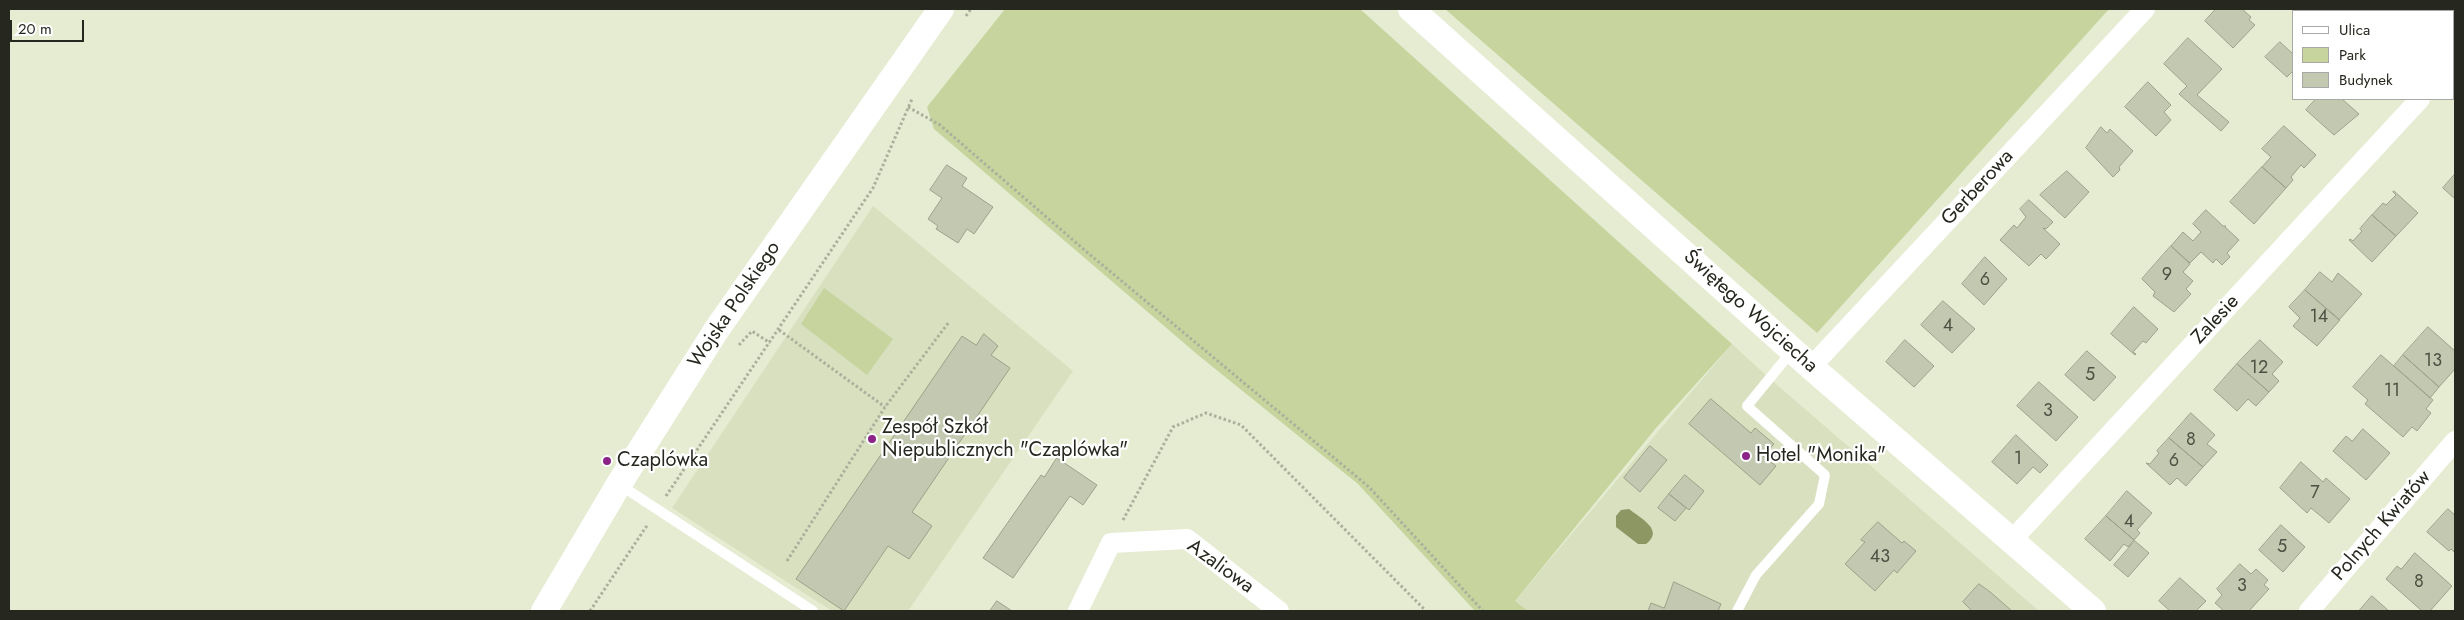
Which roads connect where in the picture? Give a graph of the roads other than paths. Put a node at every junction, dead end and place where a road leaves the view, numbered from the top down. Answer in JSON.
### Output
{"nodes":[{"id":1,"x":1411,"y":9,"type":"edge"},
{"id":2,"x":2145,"y":9,"type":"edge"},
{"id":3,"x":951,"y":16,"type":"edge"},
{"id":4,"x":2419,"y":100,"type":"edge"},
{"id":5,"x":1802,"y":358,"type":"junction"},
{"id":6,"x":2455,"y":441,"type":"edge"},
{"id":7,"x":620,"y":484,"type":"junction"},
{"id":8,"x":2012,"y":540,"type":"junction"},
{"id":9,"x":544,"y":611,"type":"edge"},
{"id":10,"x":813,"y":611,"type":"edge"},
{"id":11,"x":1078,"y":611,"type":"edge"},
{"id":12,"x":1279,"y":611,"type":"edge"},
{"id":13,"x":1737,"y":611,"type":"edge"},
{"id":14,"x":2093,"y":611,"type":"edge"},
{"id":15,"x":2309,"y":611,"type":"edge"}],
"edges":[{"from":1,"to":5,"type":"street","name":"Świętego Wojciecha"},
{"from":2,"to":5,"type":"street","name":"Gerberowa"},
{"from":3,"to":7,"type":"street","name":"Wojska Polskiego"},
{"from":4,"to":8,"type":"street","name":"Zalesie"},
{"from":5,"to":8,"type":"street","name":"Świętego Wojciecha"},
{"from":5,"to":13,"type":"lane"},
{"from":6,"to":15,"type":"street","name":"Polnych Kwiatów"},
{"from":7,"to":9,"type":"street","name":"Wojska Polskiego"},
{"from":7,"to":10,"type":"lane"},
{"from":8,"to":14,"type":"street","name":"Świętego Wojciecha"},
{"from":11,"to":12,"type":"street","name":"Azaliowa"}]}
